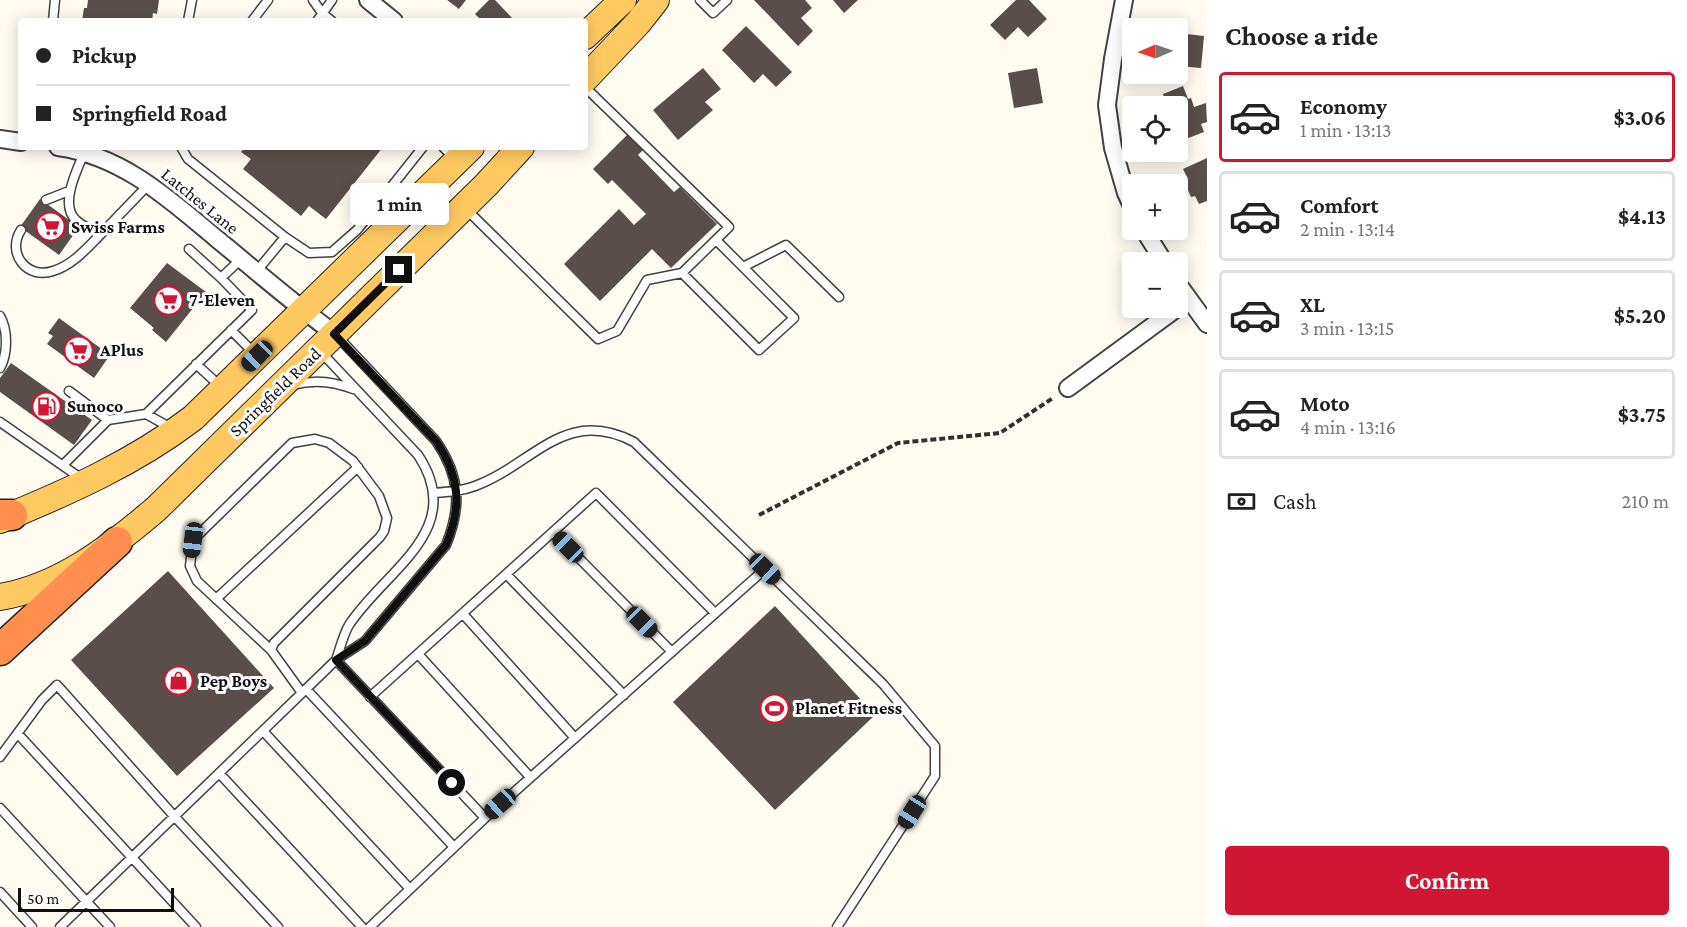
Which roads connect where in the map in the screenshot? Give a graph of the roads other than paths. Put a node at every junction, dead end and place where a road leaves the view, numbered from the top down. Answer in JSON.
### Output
{"nodes":[{"id":1,"x":55,"y":0,"type":"edge"},
{"id":2,"x":192,"y":0,"type":"edge"},
{"id":3,"x":268,"y":0,"type":"edge"},
{"id":4,"x":313,"y":0,"type":"edge"},
{"id":5,"x":332,"y":0,"type":"edge"},
{"id":6,"x":623,"y":0,"type":"edge"},
{"id":7,"x":656,"y":0,"type":"edge"},
{"id":8,"x":700,"y":0,"type":"edge"},
{"id":9,"x":727,"y":0,"type":"edge"},
{"id":10,"x":1123,"y":1,"type":"edge"},
{"id":11,"x":375,"y":2,"type":"edge"},
{"id":12,"x":320,"y":17,"type":"edge"},
{"id":13,"x":53,"y":18,"type":"edge"},
{"id":14,"x":189,"y":18,"type":"edge"},
{"id":15,"x":254,"y":18,"type":"edge"},
{"id":16,"x":391,"y":18,"type":"edge"},
{"id":17,"x":588,"y":33,"type":"edge"},
{"id":18,"x":588,"y":76,"type":"edge"},
{"id":19,"x":588,"y":90,"type":"edge"},
{"id":20,"x":0,"y":139,"type":"edge"},
{"id":21,"x":18,"y":142,"type":"edge"},
{"id":22,"x":71,"y":150,"type":"edge"},
{"id":23,"x":183,"y":150,"type":"edge"},
{"id":24,"x":421,"y":150,"type":"edge"},
{"id":25,"x":518,"y":150,"type":"edge"},
{"id":26,"x":457,"y":152,"type":"edge"},
{"id":27,"x":84,"y":153,"type":"junction"},
{"id":28,"x":1122,"y":179,"type":"edge"},
{"id":29,"x":150,"y":184,"type":"junction"},
{"id":30,"x":69,"y":191,"type":"junction"},
{"id":31,"x":46,"y":200,"type":"dead end"},
{"id":32,"x":464,"y":207,"type":"junction"},
{"id":33,"x":21,"y":230,"type":"dead end"},
{"id":34,"x":101,"y":234,"type":"junction"},
{"id":35,"x":285,"y":237,"type":"junction"},
{"id":36,"x":364,"y":237,"type":"junction"},
{"id":37,"x":716,"y":240,"type":"junction"},
{"id":38,"x":189,"y":249,"type":"dead end"},
{"id":39,"x":241,"y":258,"type":"junction"},
{"id":40,"x":743,"y":267,"type":"junction"},
{"id":41,"x":256,"y":272,"type":"junction"},
{"id":42,"x":682,"y":273,"type":"junction"},
{"id":43,"x":221,"y":278,"type":"junction"},
{"id":44,"x":839,"y":297,"type":"dead end"},
{"id":45,"x":1188,"y":300,"type":"edge"},
{"id":46,"x":303,"y":311,"type":"junction"},
{"id":47,"x":0,"y":316,"type":"edge"},
{"id":48,"x":1163,"y":318,"type":"edge"},
{"id":49,"x":1207,"y":324,"type":"edge"},
{"id":50,"x":231,"y":330,"type":"junction"},
{"id":51,"x":326,"y":342,"type":"junction"},
{"id":52,"x":257,"y":356,"type":"junction"},
{"id":53,"x":196,"y":364,"type":"junction"},
{"id":54,"x":0,"y":368,"type":"edge"},
{"id":55,"x":1068,"y":388,"type":"road end"},
{"id":56,"x":223,"y":390,"type":"junction"},
{"id":57,"x":69,"y":391,"type":"dead end"},
{"id":58,"x":276,"y":391,"type":"junction"},
{"id":59,"x":358,"y":392,"type":"junction"},
{"id":60,"x":146,"y":414,"type":"junction"},
{"id":61,"x":108,"y":420,"type":"junction"},
{"id":62,"x":0,"y":422,"type":"edge"},
{"id":63,"x":176,"y":430,"type":"junction"},
{"id":64,"x":63,"y":465,"type":"junction"},
{"id":65,"x":358,"y":467,"type":"junction"},
{"id":66,"x":88,"y":482,"type":"junction"},
{"id":67,"x":457,"y":491,"type":"junction"},
{"id":68,"x":434,"y":493,"type":"junction"},
{"id":69,"x":4,"y":517,"type":"edge"},
{"id":70,"x":553,"y":532,"type":"junction"},
{"id":71,"x":117,"y":542,"type":"junction"},
{"id":72,"x":765,"y":569,"type":"junction"},
{"id":73,"x":506,"y":574,"type":"junction"},
{"id":74,"x":0,"y":597,"type":"edge"},
{"id":75,"x":216,"y":599,"type":"junction"},
{"id":76,"x":715,"y":613,"type":"junction"},
{"id":77,"x":463,"y":614,"type":"junction"},
{"id":78,"x":0,"y":650,"type":"edge"},
{"id":79,"x":271,"y":650,"type":"junction"},
{"id":80,"x":672,"y":652,"type":"junction"},
{"id":81,"x":418,"y":654,"type":"junction"},
{"id":82,"x":336,"y":660,"type":"junction"},
{"id":83,"x":304,"y":691,"type":"junction"},
{"id":84,"x":624,"y":695,"type":"junction"},
{"id":85,"x":370,"y":697,"type":"junction"},
{"id":86,"x":263,"y":731,"type":"junction"},
{"id":87,"x":18,"y":734,"type":"junction"},
{"id":88,"x":575,"y":738,"type":"junction"},
{"id":89,"x":0,"y":757,"type":"edge"},
{"id":90,"x":219,"y":773,"type":"junction"},
{"id":91,"x":531,"y":777,"type":"junction"},
{"id":92,"x":0,"y":808,"type":"edge"},
{"id":93,"x":174,"y":816,"type":"junction"},
{"id":94,"x":485,"y":818,"type":"junction"},
{"id":95,"x":454,"y":847,"type":"junction"},
{"id":96,"x":132,"y":857,"type":"junction"},
{"id":97,"x":410,"y":889,"type":"junction"},
{"id":98,"x":0,"y":891,"type":"edge"},
{"id":99,"x":86,"y":902,"type":"junction"},
{"id":100,"x":32,"y":927,"type":"edge"},
{"id":101,"x":60,"y":927,"type":"edge"},
{"id":102,"x":110,"y":927,"type":"edge"},
{"id":103,"x":196,"y":927,"type":"edge"},
{"id":104,"x":278,"y":927,"type":"edge"},
{"id":105,"x":362,"y":927,"type":"edge"},
{"id":106,"x":370,"y":927,"type":"edge"},
{"id":107,"x":837,"y":927,"type":"edge"}],
"edges":[{"from":1,"to":13,"type":"lane"},
{"from":2,"to":14,"type":"lane"},
{"from":3,"to":15,"type":"lane"},
{"from":4,"to":12,"type":"lane"},
{"from":5,"to":12,"type":"lane"},
{"from":6,"to":17,"type":"main road"},
{"from":7,"to":18,"type":"main road"},
{"from":8,"to":9,"type":"lane"},
{"from":10,"to":28,"type":"street"},
{"from":11,"to":16,"type":"street"},
{"from":19,"to":37,"type":"lane"},
{"from":20,"to":21,"type":"street"},
{"from":22,"to":27,"type":"street","name":"Latches Lane"},
{"from":23,"to":35,"type":"lane"},
{"from":24,"to":36,"type":"lane"},
{"from":25,"to":32,"type":"main road","name":"Springfield Road"},
{"from":26,"to":36,"type":"main road","name":"Springfield Road"},
{"from":27,"to":29,"type":"street","name":"Latches Lane"},
{"from":27,"to":30,"type":"lane"},
{"from":29,"to":34,"type":"lane"},
{"from":29,"to":39,"type":"street","name":"Latches Lane"},
{"from":30,"to":31,"type":"lane"},
{"from":30,"to":34,"type":"lane"},
{"from":32,"to":42,"type":"lane"},
{"from":32,"to":51,"type":"main road","name":"Springfield Road"},
{"from":33,"to":34,"type":"lane"},
{"from":35,"to":36,"type":"lane"},
{"from":35,"to":41,"type":"lane"},
{"from":36,"to":46,"type":"main road","name":"Springfield Road"},
{"from":37,"to":40,"type":"lane"},
{"from":37,"to":42,"type":"lane"},
{"from":38,"to":43,"type":"lane"},
{"from":39,"to":41,"type":"street","name":"Latches Lane"},
{"from":39,"to":43,"type":"lane"},
{"from":40,"to":42,"type":"lane"},
{"from":40,"to":44,"type":"lane"},
{"from":41,"to":46,"type":"street","name":"Latches Lane"},
{"from":43,"to":50,"type":"lane"},
{"from":45,"to":49,"type":"street"},
{"from":46,"to":51,"type":"street","name":"Latches Lane"},
{"from":46,"to":52,"type":"main road","name":"Springfield Road"},
{"from":47,"to":54,"type":"lane"},
{"from":48,"to":55,"type":"street"},
{"from":50,"to":52,"type":"lane"},
{"from":50,"to":53,"type":"lane"},
{"from":51,"to":58,"type":"main road","name":"Springfield Road"},
{"from":51,"to":59,"type":"lane"},
{"from":51,"to":67,"type":"lane"},
{"from":52,"to":56,"type":"main road","name":"Springfield Road"},
{"from":53,"to":56,"type":"lane"},
{"from":53,"to":60,"type":"lane"},
{"from":56,"to":63,"type":"main road","name":"Springfield Road"},
{"from":57,"to":61,"type":"lane"},
{"from":58,"to":59,"type":"lane"},
{"from":58,"to":71,"type":"main road","name":"Springfield Road"},
{"from":59,"to":68,"type":"lane"},
{"from":60,"to":61,"type":"lane"},
{"from":60,"to":63,"type":"lane"},
{"from":61,"to":64,"type":"lane"},
{"from":62,"to":64,"type":"lane"},
{"from":63,"to":66,"type":"main road","name":"Springfield Road"},
{"from":64,"to":66,"type":"lane"},
{"from":65,"to":75,"type":"lane"},
{"from":65,"to":75,"type":"lane"},
{"from":65,"to":79,"type":"lane"},
{"from":66,"to":69,"type":"main road","name":"Springfield Road"},
{"from":67,"to":68,"type":"lane"},
{"from":67,"to":72,"type":"lane"},
{"from":67,"to":82,"type":"lane"},
{"from":68,"to":82,"type":"lane"},
{"from":70,"to":73,"type":"lane"},
{"from":70,"to":76,"type":"lane"},
{"from":70,"to":80,"type":"lane"},
{"from":71,"to":74,"type":"main road","name":"Springfield Road"},
{"from":71,"to":78,"type":"highway"},
{"from":72,"to":76,"type":"lane"},
{"from":72,"to":107,"type":"lane"},
{"from":73,"to":77,"type":"lane"},
{"from":73,"to":84,"type":"lane"},
{"from":75,"to":79,"type":"lane"},
{"from":76,"to":80,"type":"lane"},
{"from":77,"to":81,"type":"lane"},
{"from":77,"to":88,"type":"lane"},
{"from":79,"to":83,"type":"lane"},
{"from":80,"to":84,"type":"lane"},
{"from":81,"to":85,"type":"lane"},
{"from":81,"to":91,"type":"lane"},
{"from":82,"to":83,"type":"lane"},
{"from":82,"to":85,"type":"lane"},
{"from":83,"to":86,"type":"lane"},
{"from":83,"to":95,"type":"lane"},
{"from":84,"to":88,"type":"lane"},
{"from":85,"to":94,"type":"lane"},
{"from":86,"to":90,"type":"lane"},
{"from":86,"to":97,"type":"lane"},
{"from":87,"to":89,"type":"lane"},
{"from":87,"to":93,"type":"lane"},
{"from":87,"to":96,"type":"lane"},
{"from":88,"to":91,"type":"lane"},
{"from":90,"to":93,"type":"lane"},
{"from":90,"to":105,"type":"lane"},
{"from":91,"to":94,"type":"lane"},
{"from":92,"to":99,"type":"lane"},
{"from":93,"to":96,"type":"lane"},
{"from":93,"to":104,"type":"lane"},
{"from":94,"to":95,"type":"lane"},
{"from":95,"to":97,"type":"lane"},
{"from":96,"to":99,"type":"lane"},
{"from":96,"to":103,"type":"lane"},
{"from":97,"to":106,"type":"lane"},
{"from":98,"to":100,"type":"lane"},
{"from":99,"to":101,"type":"lane"},
{"from":99,"to":102,"type":"lane"}]}
